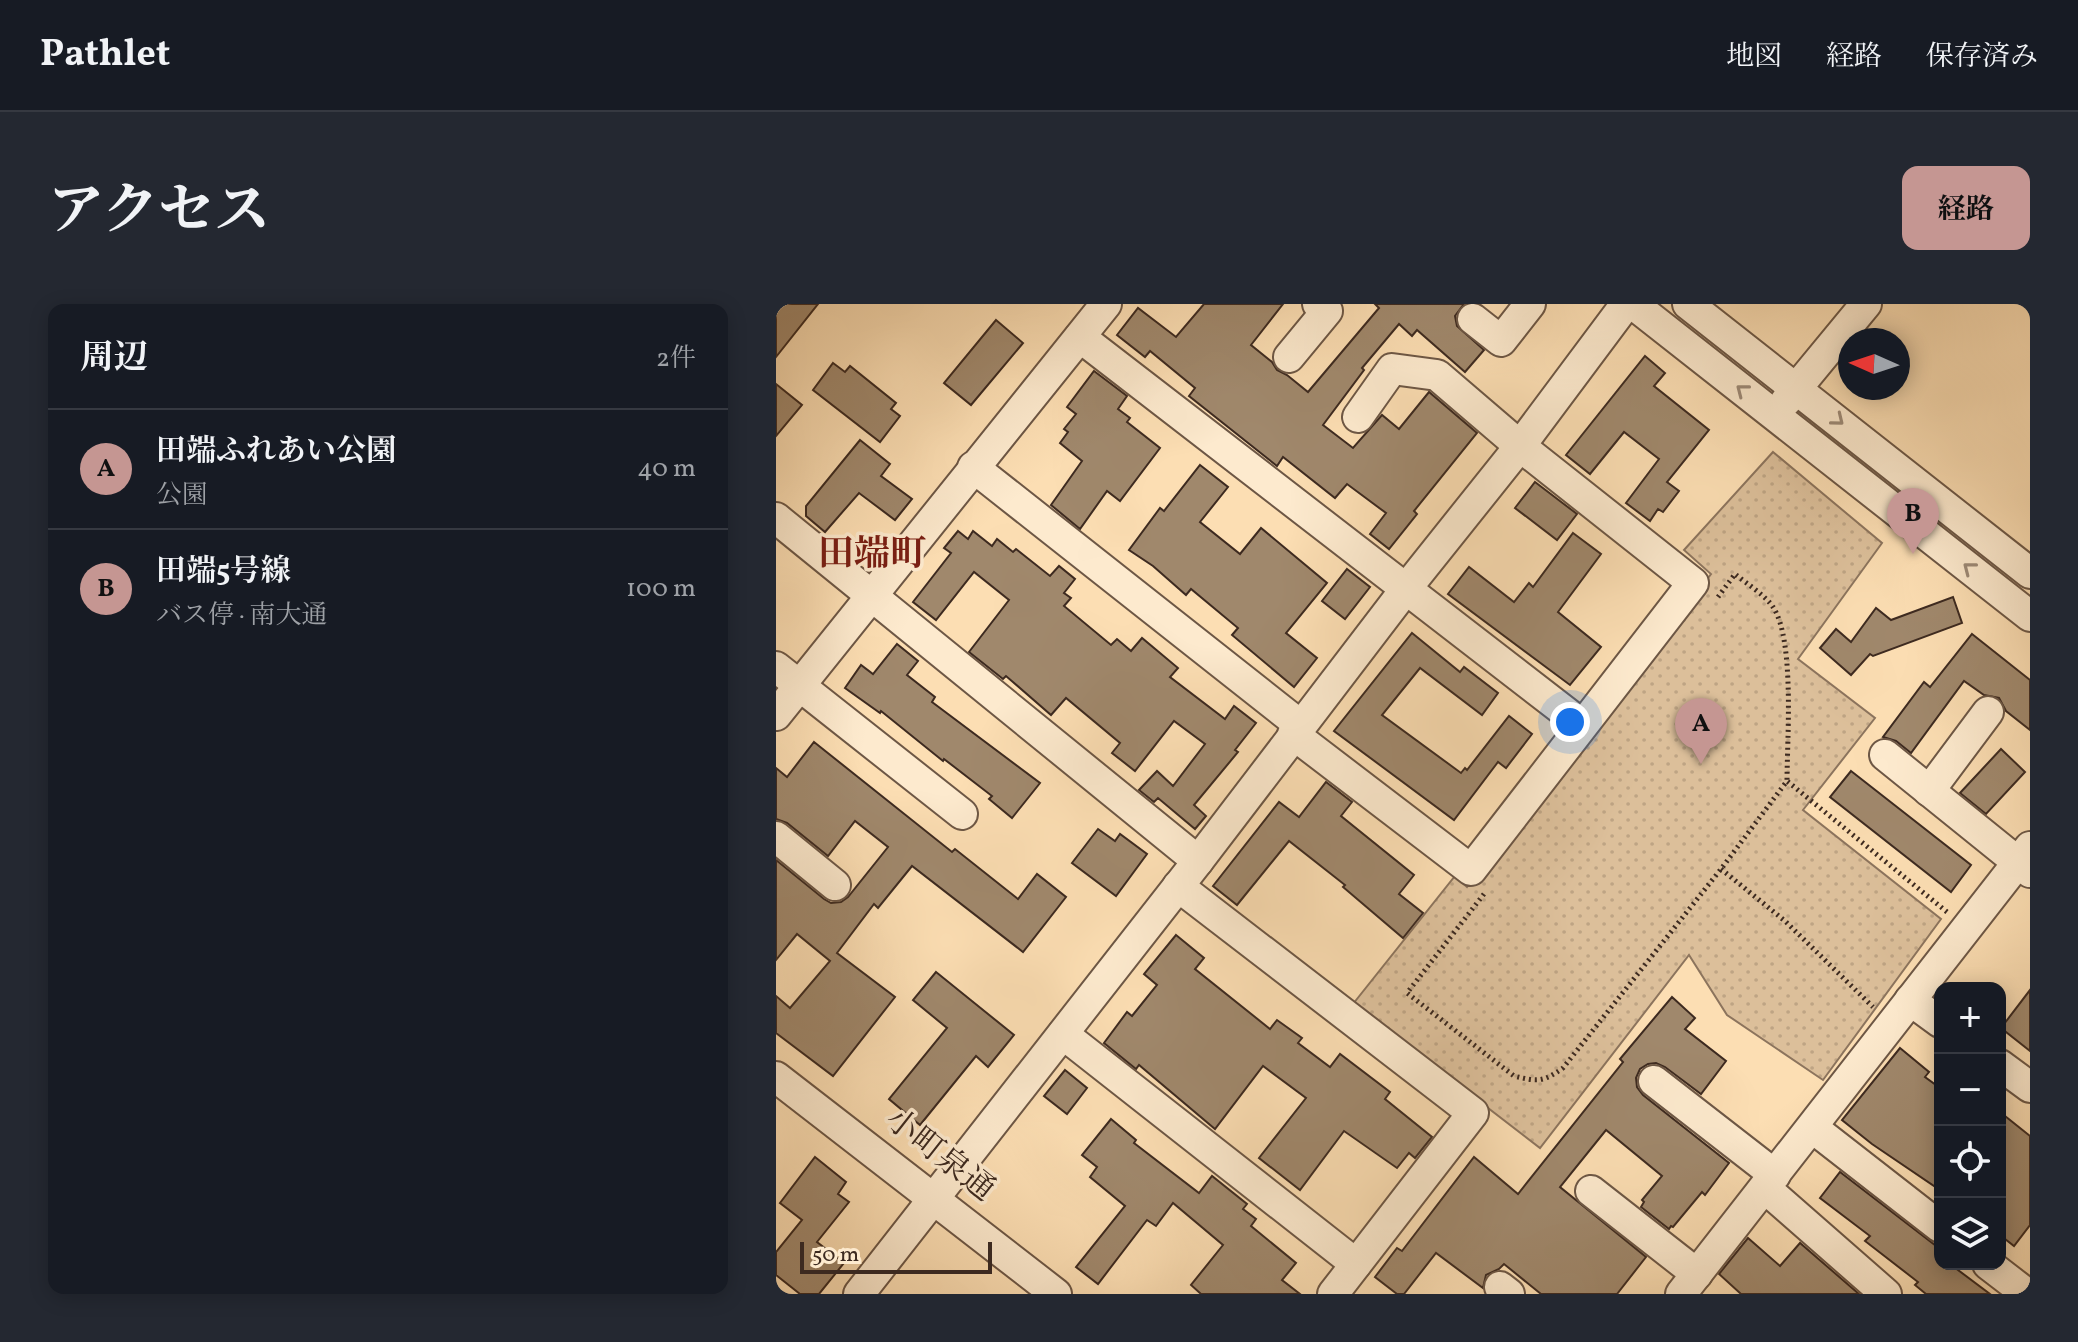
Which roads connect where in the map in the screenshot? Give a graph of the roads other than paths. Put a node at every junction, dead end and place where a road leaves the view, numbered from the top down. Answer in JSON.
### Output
{"nodes":[{"id":1,"x":1106,"y":304,"type":"edge"},
{"id":2,"x":1318,"y":304,"type":"edge"},
{"id":3,"x":1530,"y":304,"type":"edge"},
{"id":4,"x":1626,"y":304,"type":"edge"},
{"id":5,"x":1633,"y":304,"type":"edge"},
{"id":6,"x":1688,"y":304,"type":"edge"},
{"id":7,"x":1866,"y":304,"type":"edge"},
{"id":8,"x":1473,"y":319,"type":"dead end"},
{"id":9,"x":1080,"y":337,"type":"junction"},
{"id":10,"x":1289,"y":357,"type":"dead end"},
{"id":11,"x":1797,"y":388,"type":"junction"},
{"id":12,"x":1775,"y":415,"type":"junction"},
{"id":13,"x":1358,"y":417,"type":"dead end"},
{"id":14,"x":1520,"y":446,"type":"junction"},
{"id":15,"x":973,"y":467,"type":"junction"},
{"id":16,"x":776,"y":518,"type":"edge"},
{"id":17,"x":2030,"y":573,"type":"edge"},
{"id":18,"x":1405,"y":590,"type":"junction"},
{"id":19,"x":871,"y":595,"type":"junction"},
{"id":20,"x":2030,"y":616,"type":"edge"},
{"id":21,"x":788,"y":677,"type":"edge"},
{"id":22,"x":1988,"y":712,"type":"dead end"},
{"id":23,"x":776,"y":715,"type":"edge"},
{"id":24,"x":1581,"y":724,"type":"junction"},
{"id":25,"x":1297,"y":730,"type":"junction"},
{"id":26,"x":1885,"y":755,"type":"dead end"},
{"id":27,"x":1929,"y":791,"type":"junction"},
{"id":28,"x":962,"y":814,"type":"dead end"},
{"id":29,"x":776,"y":837,"type":"edge"},
{"id":30,"x":1198,"y":861,"type":"junction"},
{"id":31,"x":2026,"y":861,"type":"edge"},
{"id":32,"x":835,"y":885,"type":"dead end"},
{"id":33,"x":1178,"y":886,"type":"junction"},
{"id":34,"x":1910,"y":1000,"type":"junction"},
{"id":35,"x":1934,"y":1018,"type":"edge"},
{"id":36,"x":1063,"y":1034,"type":"junction"},
{"id":37,"x":2006,"y":1069,"type":"edge"},
{"id":38,"x":776,"y":1077,"type":"edge"},
{"id":39,"x":1654,"y":1081,"type":"dead end"},
{"id":40,"x":2030,"y":1087,"type":"edge"},
{"id":41,"x":1813,"y":1128,"type":"junction"},
{"id":42,"x":1770,"y":1182,"type":"junction"},
{"id":43,"x":1591,"y":1191,"type":"dead end"},
{"id":44,"x":934,"y":1198,"type":"junction"},
{"id":45,"x":1934,"y":1222,"type":"edge"},
{"id":46,"x":1356,"y":1264,"type":"junction"},
{"id":47,"x":1996,"y":1270,"type":"edge"},
{"id":48,"x":1693,"y":1286,"type":"edge"},
{"id":49,"x":859,"y":1294,"type":"edge"},
{"id":50,"x":1056,"y":1294,"type":"edge"},
{"id":51,"x":1333,"y":1294,"type":"edge"},
{"id":52,"x":1886,"y":1294,"type":"edge"},
{"id":53,"x":2027,"y":1294,"type":"edge"}],
"edges":[{"from":1,"to":9,"type":"street"},
{"from":2,"to":10,"type":"street"},
{"from":3,"to":8,"type":"street"},
{"from":4,"to":14,"type":"street"},
{"from":12,"to":5,"type":"street","one_way":true},
{"from":6,"to":11,"type":"street"},
{"from":7,"to":11,"type":"street"},
{"from":9,"to":15,"type":"street"},
{"from":9,"to":18,"type":"street"},
{"from":11,"to":12,"type":"street"},
{"from":11,"to":17,"type":"street","one_way":true},
{"from":20,"to":12,"type":"street","one_way":true},
{"from":13,"to":14,"type":"street"},
{"from":14,"to":18,"type":"street"},
{"from":14,"to":24,"type":"street"},
{"from":15,"to":19,"type":"street"},
{"from":15,"to":25,"type":"street"},
{"from":16,"to":19,"type":"street"},
{"from":18,"to":24,"type":"street"},
{"from":18,"to":25,"type":"street"},
{"from":19,"to":21,"type":"street"},
{"from":19,"to":30,"type":"street"},
{"from":21,"to":23,"type":"street"},
{"from":21,"to":28,"type":"street"},
{"from":22,"to":27,"type":"street"},
{"from":24,"to":25,"type":"street"},
{"from":25,"to":30,"type":"street"},
{"from":26,"to":27,"type":"street"},
{"from":27,"to":31,"type":"street"},
{"from":29,"to":32,"type":"street"},
{"from":30,"to":33,"type":"street"},
{"from":31,"to":34,"type":"street"},
{"from":33,"to":36,"type":"street"},
{"from":33,"to":46,"type":"street"},
{"from":34,"to":35,"type":"street"},
{"from":34,"to":41,"type":"street"},
{"from":36,"to":44,"type":"street"},
{"from":36,"to":46,"type":"street"},
{"from":37,"to":40,"type":"street"},
{"from":38,"to":44,"type":"street","name":"小町泉通"},
{"from":39,"to":42,"type":"street"},
{"from":41,"to":42,"type":"street"},
{"from":41,"to":45,"type":"street"},
{"from":42,"to":48,"type":"street"},
{"from":42,"to":52,"type":"street"},
{"from":43,"to":48,"type":"street"},
{"from":44,"to":49,"type":"street"},
{"from":44,"to":50,"type":"street","name":"小町泉通"},
{"from":46,"to":51,"type":"street"},
{"from":47,"to":53,"type":"street"}]}
